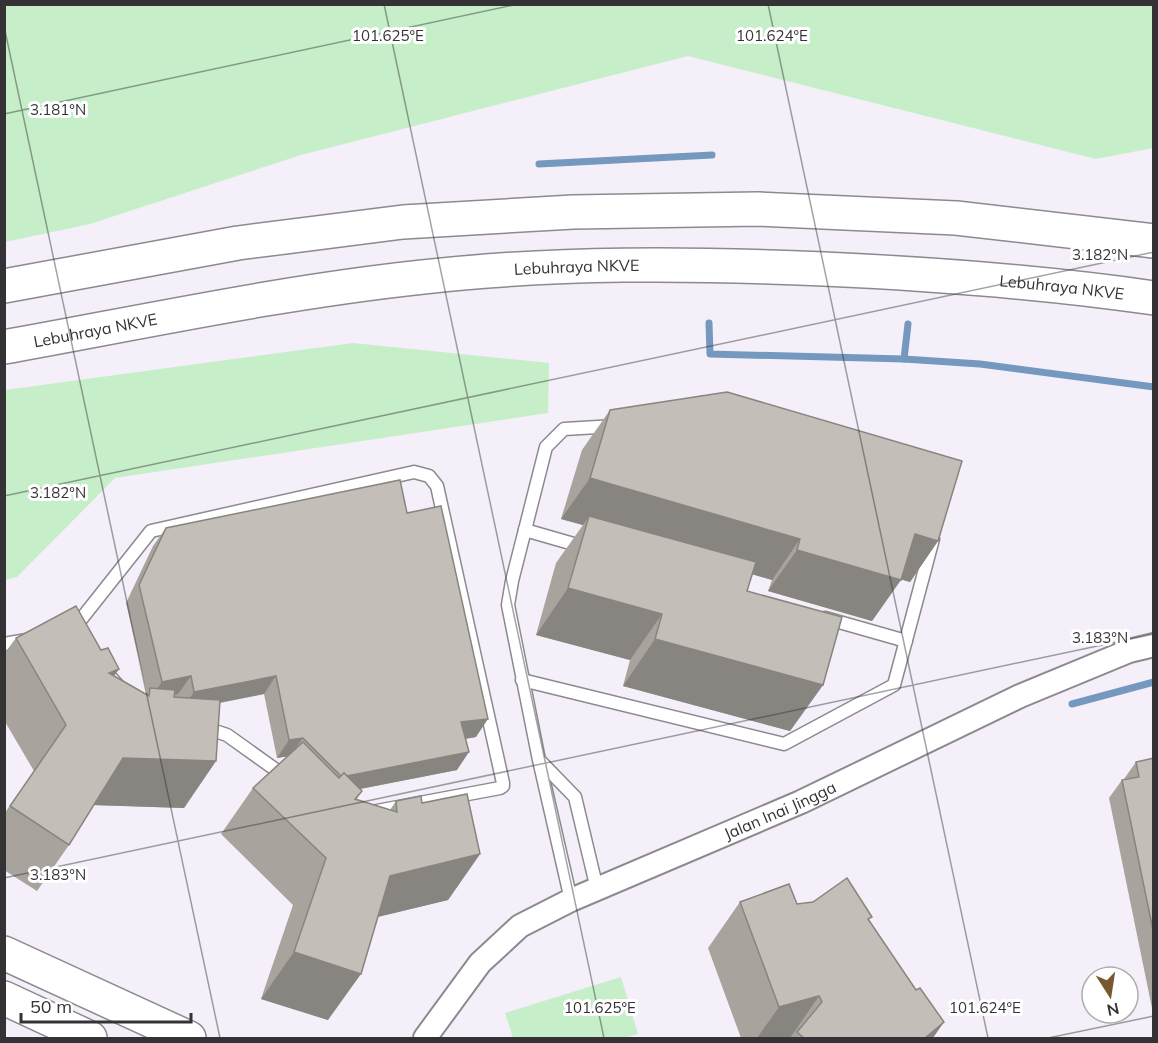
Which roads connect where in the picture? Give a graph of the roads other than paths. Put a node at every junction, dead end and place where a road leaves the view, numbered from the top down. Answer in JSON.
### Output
{"nodes":[{"id":1,"x":1154,"y":241,"type":"edge"},
{"id":2,"x":4,"y":286,"type":"edge"},
{"id":3,"x":1154,"y":298,"type":"edge"},
{"id":4,"x":4,"y":347,"type":"edge"},
{"id":5,"x":631,"y":425,"type":"edge"},
{"id":6,"x":937,"y":523,"type":"edge"},
{"id":7,"x":525,"y":530,"type":"junction"},
{"id":8,"x":592,"y":549,"type":"edge"},
{"id":9,"x":816,"y":615,"type":"edge"},
{"id":10,"x":65,"y":633,"type":"joint"},
{"id":11,"x":38,"y":638,"type":"edge"},
{"id":12,"x":906,"y":641,"type":"junction"},
{"id":13,"x":4,"y":644,"type":"edge"},
{"id":14,"x":1154,"y":645,"type":"edge"},
{"id":15,"x":522,"y":680,"type":"junction"},
{"id":16,"x":539,"y":760,"type":"junction"},
{"id":17,"x":597,"y":889,"type":"junction"},
{"id":18,"x":571,"y":900,"type":"junction"},
{"id":19,"x":4,"y":953,"type":"edge"},
{"id":20,"x":4,"y":998,"type":"edge"},
{"id":21,"x":436,"y":1028,"type":"edge"},
{"id":22,"x":90,"y":1038,"type":"edge"},
{"id":23,"x":189,"y":1038,"type":"edge"},
{"id":24,"x":425,"y":1038,"type":"edge"}],
"edges":[{"from":1,"to":2,"type":"main road"},
{"from":3,"to":4,"type":"main road","name":"Lebuhraya NKVE"},
{"from":5,"to":7,"type":"lane"},
{"from":6,"to":12,"type":"lane"},
{"from":7,"to":8,"type":"lane"},
{"from":7,"to":15,"type":"lane"},
{"from":9,"to":12,"type":"lane"},
{"from":10,"to":10,"type":"lane"},
{"from":11,"to":13,"type":"lane"},
{"from":12,"to":15,"type":"lane"},
{"from":14,"to":17,"type":"street","name":"Jalan Inai Jingga"},
{"from":15,"to":16,"type":"lane"},
{"from":16,"to":17,"type":"lane"},
{"from":16,"to":18,"type":"lane"},
{"from":17,"to":18,"type":"street","name":"Jalan Inai Jingga"},
{"from":18,"to":21,"type":"street","name":"Jalan Inai Jingga"},
{"from":19,"to":23,"type":"main road"},
{"from":20,"to":22,"type":"main road"},
{"from":21,"to":24,"type":"street","name":"Jalan Inai Jingga"}]}
